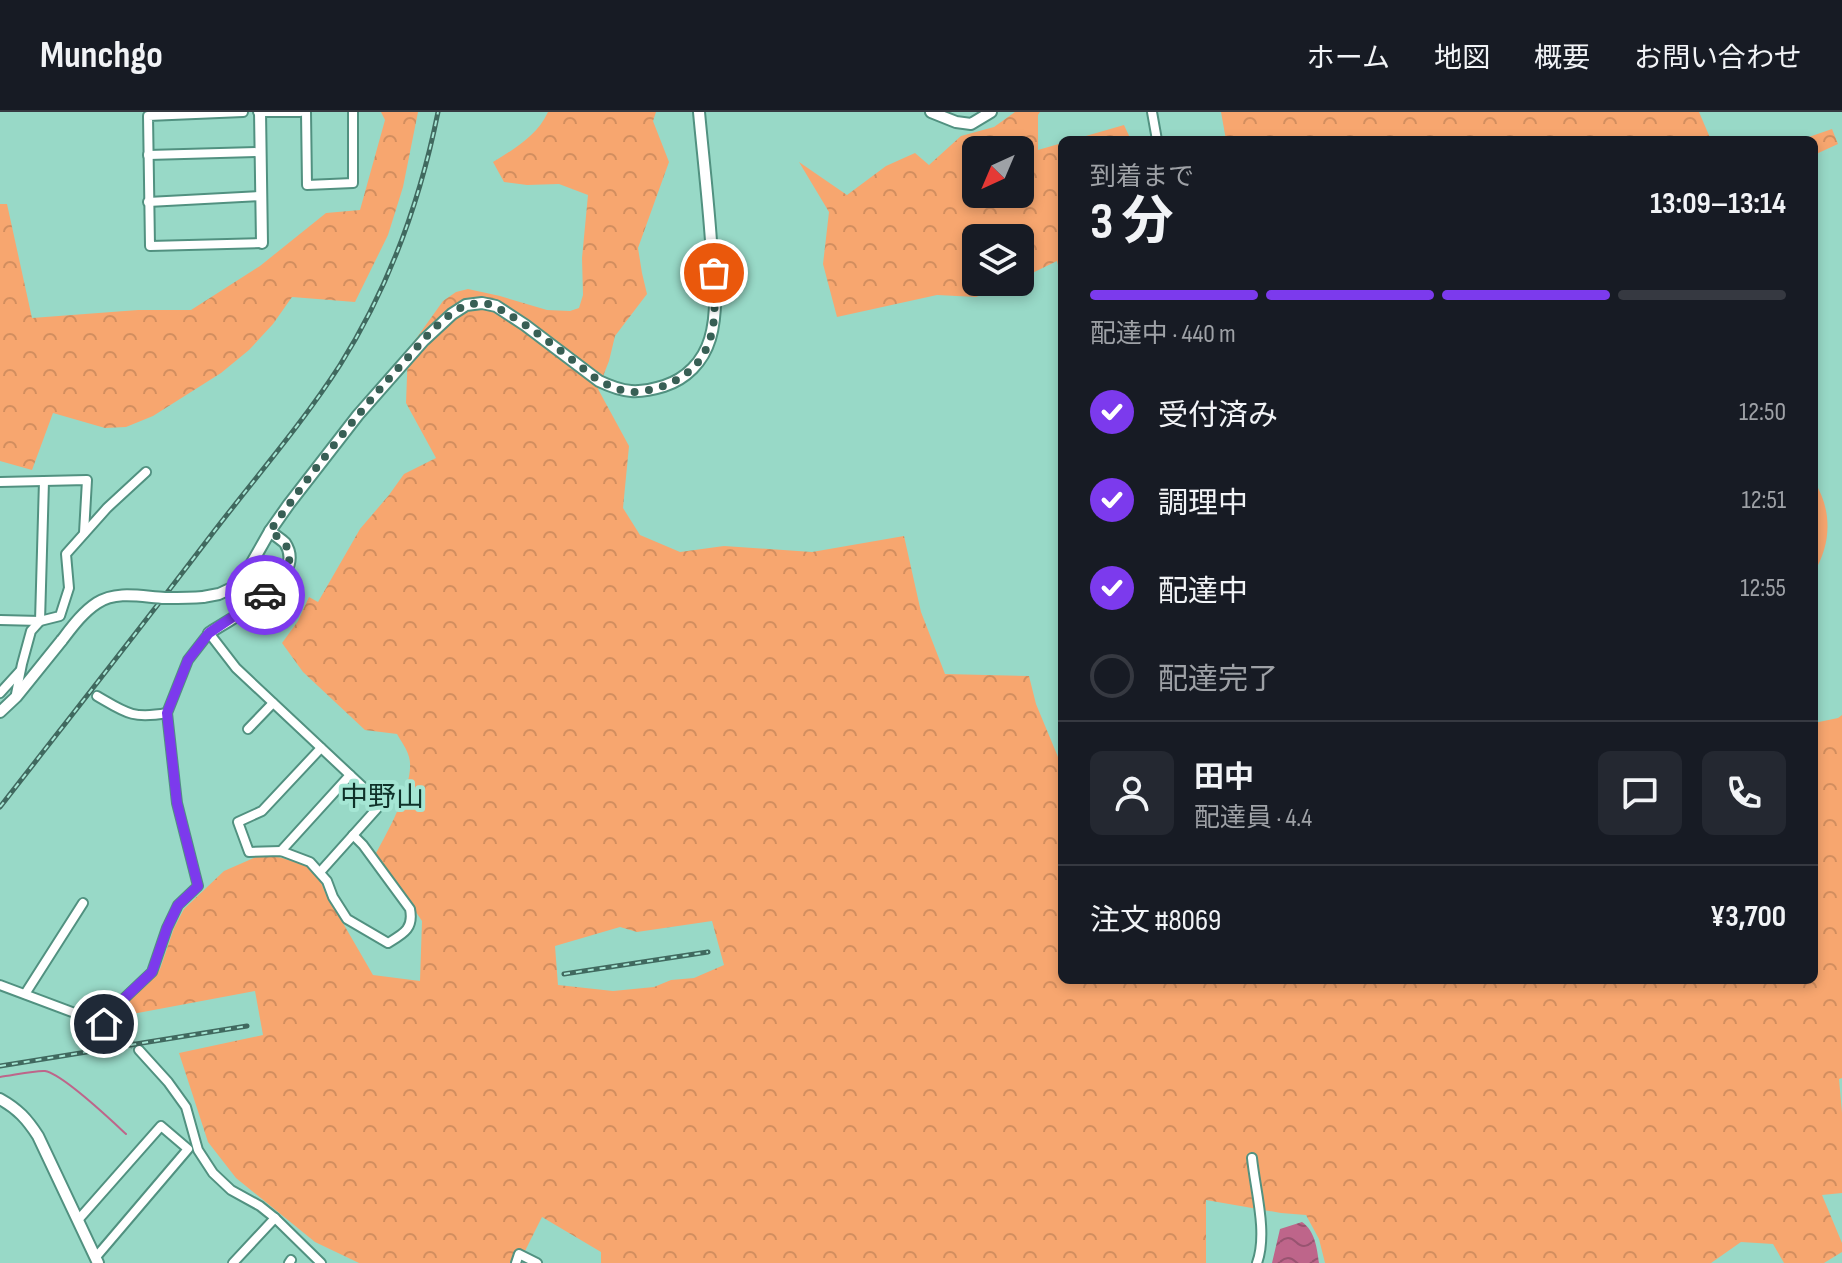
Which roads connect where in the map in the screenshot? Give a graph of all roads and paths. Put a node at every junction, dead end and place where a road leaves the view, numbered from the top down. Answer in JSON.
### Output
{"nodes":[{"id":1,"x":243,"y":112,"type":"edge"},
{"id":2,"x":259,"y":112,"type":"edge"},
{"id":3,"x":300,"y":112,"type":"edge"},
{"id":4,"x":306,"y":112,"type":"edge"},
{"id":5,"x":353,"y":112,"type":"edge"},
{"id":6,"x":699,"y":112,"type":"edge"},
{"id":7,"x":931,"y":112,"type":"edge"},
{"id":8,"x":991,"y":112,"type":"edge"},
{"id":9,"x":1152,"y":112,"type":"edge"},
{"id":10,"x":1156,"y":136,"type":"edge"},
{"id":11,"x":260,"y":152,"type":"junction"},
{"id":12,"x":148,"y":155,"type":"junction"},
{"id":13,"x":261,"y":196,"type":"junction"},
{"id":14,"x":148,"y":202,"type":"junction"},
{"id":15,"x":262,"y":243,"type":"joint"},
{"id":16,"x":146,"y":472,"type":"dead end"},
{"id":17,"x":44,"y":481,"type":"junction"},
{"id":18,"x":0,"y":482,"type":"edge"},
{"id":19,"x":270,"y":531,"type":"junction"},
{"id":20,"x":84,"y":534,"type":"junction"},
{"id":21,"x":0,"y":620,"type":"edge"},
{"id":22,"x":40,"y":621,"type":"junction"},
{"id":23,"x":209,"y":633,"type":"junction"},
{"id":24,"x":20,"y":671,"type":"junction"},
{"id":25,"x":0,"y":693,"type":"edge"},
{"id":26,"x":97,"y":696,"type":"dead end"},
{"id":27,"x":16,"y":697,"type":"junction"},
{"id":28,"x":273,"y":703,"type":"junction"},
{"id":29,"x":0,"y":712,"type":"edge"},
{"id":30,"x":167,"y":713,"type":"junction"},
{"id":31,"x":248,"y":729,"type":"dead end"},
{"id":32,"x":321,"y":748,"type":"junction"},
{"id":33,"x":350,"y":775,"type":"junction"},
{"id":34,"x":353,"y":835,"type":"junction"},
{"id":35,"x":281,"y":851,"type":"junction"},
{"id":36,"x":321,"y":871,"type":"junction"},
{"id":37,"x":83,"y":903,"type":"dead end"},
{"id":38,"x":0,"y":985,"type":"edge"},
{"id":39,"x":25,"y":994,"type":"junction"},
{"id":40,"x":104,"y":1024,"type":"junction"},
{"id":41,"x":119,"y":1033,"type":"tunnel mouth"},
{"id":42,"x":139,"y":1050,"type":"tunnel mouth"},
{"id":43,"x":0,"y":1099,"type":"edge"},
{"id":44,"x":1252,"y":1158,"type":"dead end"},
{"id":45,"x":275,"y":1218,"type":"junction"},
{"id":46,"x":78,"y":1220,"type":"junction"},
{"id":47,"x":97,"y":1260,"type":"edge"},
{"id":48,"x":233,"y":1263,"type":"edge"},
{"id":49,"x":321,"y":1263,"type":"edge"},
{"id":50,"x":516,"y":1263,"type":"edge"},
{"id":51,"x":537,"y":1263,"type":"edge"},
{"id":52,"x":1257,"y":1263,"type":"edge"}],
"edges":[{"from":1,"to":12,"type":"street"},
{"from":2,"to":3,"type":"street"},
{"from":2,"to":11,"type":"street"},
{"from":4,"to":5,"type":"street"},
{"from":6,"to":19,"type":"street"},
{"from":7,"to":8,"type":"street"},
{"from":9,"to":10,"type":"street"},
{"from":11,"to":12,"type":"street"},
{"from":11,"to":13,"type":"street"},
{"from":12,"to":14,"type":"street"},
{"from":13,"to":14,"type":"street"},
{"from":13,"to":15,"type":"street"},
{"from":14,"to":15,"type":"street"},
{"from":16,"to":20,"type":"street"},
{"from":17,"to":18,"type":"street"},
{"from":17,"to":20,"type":"street"},
{"from":17,"to":22,"type":"street"},
{"from":19,"to":23,"type":"street"},
{"from":19,"to":27,"type":"street","bridge":true},
{"from":20,"to":22,"type":"street"},
{"from":21,"to":22,"type":"street"},
{"from":22,"to":24,"type":"street"},
{"from":23,"to":28,"type":"street"},
{"from":23,"to":30,"type":"street"},
{"from":24,"to":25,"type":"street"},
{"from":24,"to":27,"type":"street"},
{"from":26,"to":30,"type":"street"},
{"from":27,"to":29,"type":"street"},
{"from":28,"to":31,"type":"street"},
{"from":28,"to":32,"type":"street"},
{"from":30,"to":40,"type":"street"},
{"from":32,"to":33,"type":"street"},
{"from":32,"to":35,"type":"street"},
{"from":33,"to":34,"type":"street"},
{"from":33,"to":35,"type":"street"},
{"from":34,"to":36,"type":"street"},
{"from":34,"to":36,"type":"street"},
{"from":35,"to":36,"type":"street"},
{"from":37,"to":39,"type":"street"},
{"from":38,"to":39,"type":"street"},
{"from":39,"to":40,"type":"street"},
{"from":40,"to":41,"type":"street"},
{"from":42,"to":45,"type":"street"},
{"from":43,"to":46,"type":"street"},
{"from":44,"to":52,"type":"street"},
{"from":45,"to":48,"type":"street"},
{"from":45,"to":49,"type":"street"},
{"from":46,"to":47,"type":"street"},
{"from":46,"to":47,"type":"street"},
{"from":50,"to":51,"type":"street"}]}
